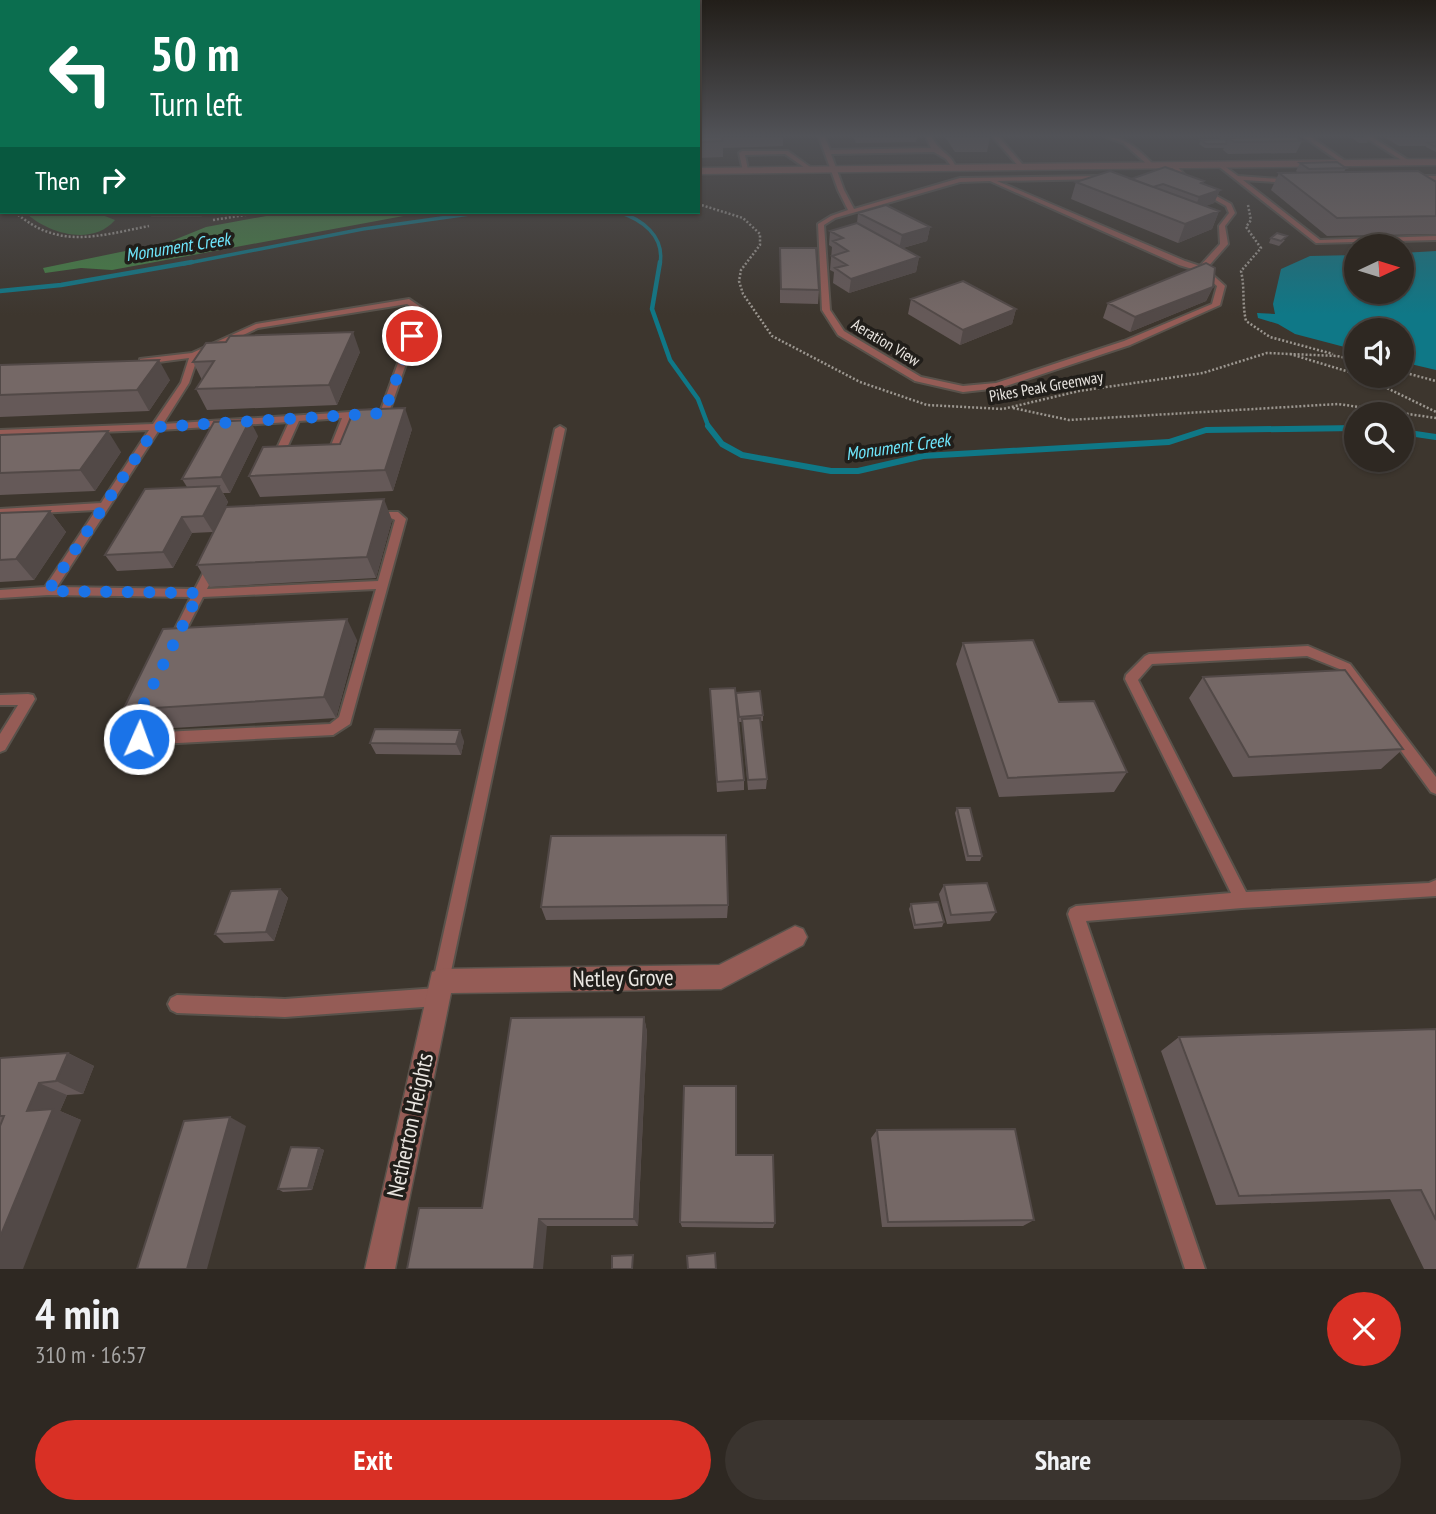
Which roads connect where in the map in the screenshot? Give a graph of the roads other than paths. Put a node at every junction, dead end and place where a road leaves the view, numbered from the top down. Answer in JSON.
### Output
{"nodes":[{"id":1,"x":846,"y":196,"type":"edge"},
{"id":2,"x":903,"y":196,"type":"edge"},
{"id":3,"x":1026,"y":196,"type":"edge"},
{"id":4,"x":1213,"y":196,"type":"edge"},
{"id":5,"x":1260,"y":196,"type":"edge"},
{"id":6,"x":852,"y":211,"type":"junction"},
{"id":7,"x":178,"y":214,"type":"edge"},
{"id":8,"x":204,"y":216,"type":"edge"},
{"id":9,"x":1436,"y":238,"type":"edge"},
{"id":10,"x":1202,"y":269,"type":"junction"},
{"id":11,"x":194,"y":355,"type":"junction"},
{"id":12,"x":136,"y":362,"type":"edge"},
{"id":13,"x":348,"y":416,"type":"junction"},
{"id":14,"x":295,"y":419,"type":"junction"},
{"id":15,"x":156,"y":427,"type":"junction"},
{"id":16,"x":559,"y":429,"type":"dead end"},
{"id":17,"x":0,"y":433,"type":"edge"},
{"id":18,"x":333,"y":453,"type":"edge"},
{"id":19,"x":277,"y":459,"type":"edge"},
{"id":20,"x":104,"y":506,"type":"junction"},
{"id":21,"x":0,"y":512,"type":"edge"},
{"id":22,"x":367,"y":515,"type":"edge"},
{"id":23,"x":221,"y":548,"type":"edge"},
{"id":24,"x":383,"y":585,"type":"junction"},
{"id":25,"x":48,"y":591,"type":"junction"},
{"id":26,"x":199,"y":593,"type":"junction"},
{"id":27,"x":0,"y":594,"type":"edge"},
{"id":28,"x":356,"y":630,"type":"dead end"},
{"id":29,"x":370,"y":630,"type":"junction"},
{"id":30,"x":190,"y":639,"type":"edge"},
{"id":31,"x":147,"y":697,"type":"edge"},
{"id":32,"x":0,"y":700,"type":"edge"},
{"id":33,"x":0,"y":746,"type":"edge"},
{"id":34,"x":1436,"y":788,"type":"edge"},
{"id":35,"x":1436,"y":887,"type":"edge"},
{"id":36,"x":1241,"y":900,"type":"junction"},
{"id":37,"x":795,"y":937,"type":"dead end"},
{"id":38,"x":439,"y":989,"type":"junction"},
{"id":39,"x":177,"y":1004,"type":"dead end"},
{"id":40,"x":380,"y":1269,"type":"edge"},
{"id":41,"x":1195,"y":1269,"type":"edge"}],
"edges":[{"from":1,"to":6,"type":"lane"},
{"from":2,"to":6,"type":"lane","name":"Aeration View"},
{"from":3,"to":10,"type":"lane"},
{"from":4,"to":10,"type":"lane"},
{"from":5,"to":9,"type":"lane"},
{"from":6,"to":10,"type":"lane","name":"Aeration View"},
{"from":7,"to":8,"type":"street"},
{"from":11,"to":12,"type":"lane"},
{"from":11,"to":13,"type":"lane"},
{"from":11,"to":15,"type":"lane"},
{"from":13,"to":14,"type":"lane"},
{"from":13,"to":18,"type":"lane"},
{"from":14,"to":15,"type":"lane"},
{"from":14,"to":19,"type":"lane"},
{"from":15,"to":17,"type":"lane"},
{"from":15,"to":20,"type":"lane"},
{"from":16,"to":38,"type":"lane"},
{"from":20,"to":21,"type":"lane"},
{"from":20,"to":25,"type":"lane"},
{"from":22,"to":24,"type":"lane"},
{"from":23,"to":26,"type":"lane"},
{"from":24,"to":26,"type":"lane"},
{"from":24,"to":29,"type":"lane"},
{"from":25,"to":26,"type":"lane"},
{"from":25,"to":27,"type":"lane"},
{"from":26,"to":30,"type":"lane"},
{"from":28,"to":29,"type":"lane"},
{"from":29,"to":31,"type":"lane"},
{"from":32,"to":33,"type":"lane"},
{"from":34,"to":36,"type":"lane"},
{"from":35,"to":36,"type":"lane"},
{"from":36,"to":41,"type":"lane"},
{"from":37,"to":38,"type":"street","name":"Netley Grove"},
{"from":38,"to":39,"type":"lane"},
{"from":38,"to":40,"type":"street","name":"Netherton Heights"}]}
